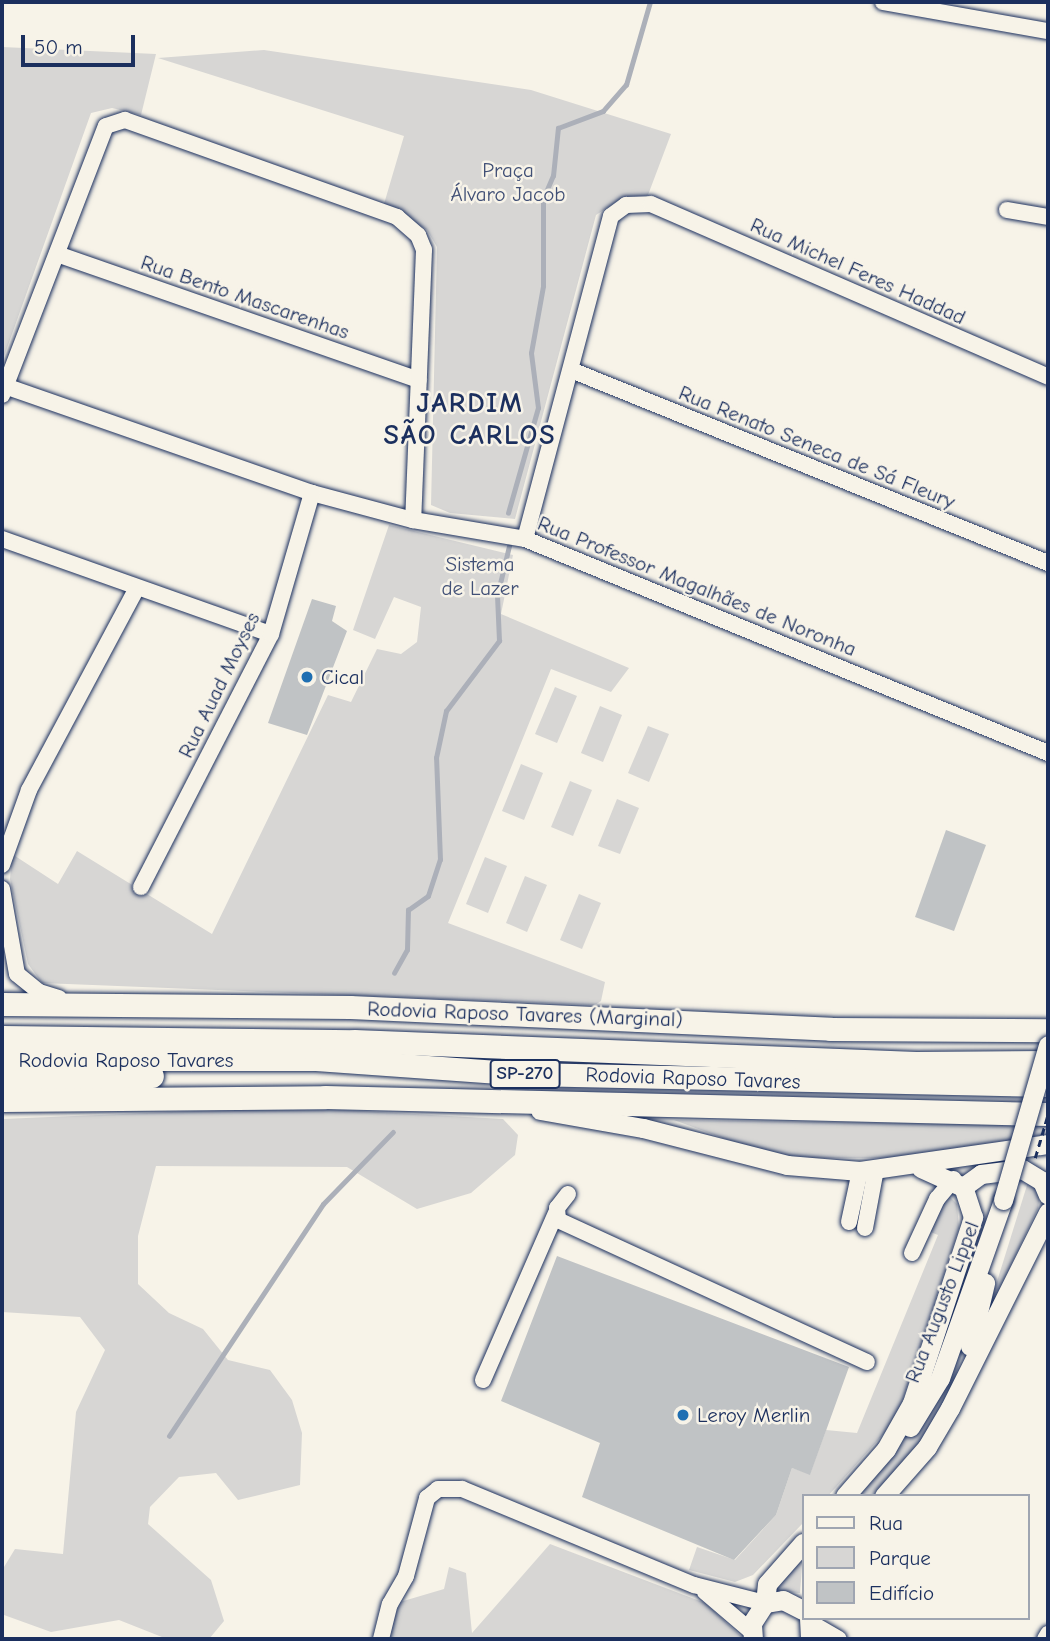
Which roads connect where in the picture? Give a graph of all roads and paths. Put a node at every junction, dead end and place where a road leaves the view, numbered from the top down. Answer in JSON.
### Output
{"nodes":[{"id":1,"x":886,"y":2,"type":"edge"},
{"id":2,"x":1048,"y":31,"type":"edge"},
{"id":3,"x":1007,"y":209,"type":"dead end"},
{"id":4,"x":1048,"y":217,"type":"edge"},
{"id":5,"x":57,"y":254,"type":"junction"},
{"id":6,"x":571,"y":370,"type":"junction"},
{"id":7,"x":1048,"y":377,"type":"edge"},
{"id":8,"x":419,"y":380,"type":"junction"},
{"id":9,"x":3,"y":389,"type":"edge"},
{"id":10,"x":312,"y":493,"type":"junction"},
{"id":11,"x":413,"y":520,"type":"junction"},
{"id":12,"x":2,"y":539,"type":"edge"},
{"id":13,"x":525,"y":539,"type":"junction"},
{"id":14,"x":1048,"y":563,"type":"edge"},
{"id":15,"x":137,"y":587,"type":"junction"},
{"id":16,"x":271,"y":634,"type":"junction"},
{"id":17,"x":1048,"y":753,"type":"edge"},
{"id":18,"x":29,"y":790,"type":"junction"},
{"id":19,"x":2,"y":831,"type":"edge"},
{"id":20,"x":2,"y":865,"type":"edge"},
{"id":21,"x":141,"y":887,"type":"dead end"},
{"id":22,"x":2,"y":889,"type":"edge"},
{"id":23,"x":100,"y":1003,"type":"junction"},
{"id":24,"x":2,"y":1004,"type":"edge"},
{"id":25,"x":1048,"y":1030,"type":"edge"},
{"id":26,"x":2,"y":1037,"type":"edge"},
{"id":27,"x":1048,"y":1045,"type":"edge"},
{"id":28,"x":2,"y":1059,"type":"edge"},
{"id":29,"x":362,"y":1060,"type":"junction"},
{"id":30,"x":1048,"y":1062,"type":"edge"},
{"id":31,"x":2,"y":1082,"type":"edge"},
{"id":32,"x":1048,"y":1085,"type":"edge"},
{"id":33,"x":2,"y":1100,"type":"edge"},
{"id":34,"x":501,"y":1104,"type":"junction"},
{"id":35,"x":1048,"y":1114,"type":"edge"},
{"id":36,"x":1048,"y":1144,"type":"edge"},
{"id":37,"x":913,"y":1166,"type":"junction"},
{"id":38,"x":868,"y":1170,"type":"junction"},
{"id":39,"x":959,"y":1183,"type":"junction"},
{"id":40,"x":568,"y":1194,"type":"dead end"},
{"id":41,"x":1002,"y":1205,"type":"junction"},
{"id":42,"x":1048,"y":1207,"type":"edge"},
{"id":43,"x":556,"y":1213,"type":"junction"},
{"id":44,"x":857,"y":1225,"type":"dead end"},
{"id":45,"x":912,"y":1252,"type":"dead end"},
{"id":46,"x":867,"y":1362,"type":"dead end"},
{"id":47,"x":483,"y":1380,"type":"dead end"},
{"id":48,"x":960,"y":1388,"type":"junction"},
{"id":49,"x":886,"y":1449,"type":"junction"},
{"id":50,"x":847,"y":1494,"type":"edge"},
{"id":51,"x":886,"y":1494,"type":"edge"},
{"id":52,"x":802,"y":1544,"type":"edge"},
{"id":53,"x":694,"y":1585,"type":"junction"},
{"id":54,"x":766,"y":1594,"type":"junction"},
{"id":55,"x":802,"y":1617,"type":"edge"},
{"id":56,"x":808,"y":1623,"type":"edge"},
{"id":57,"x":1048,"y":1634,"type":"edge"},
{"id":58,"x":752,"y":1635,"type":"edge"},
{"id":59,"x":381,"y":1639,"type":"edge"},
{"id":60,"x":838,"y":1639,"type":"edge"},
{"id":61,"x":1045,"y":1639,"type":"edge"}],
"edges":[{"from":1,"to":2,"type":"street"},
{"from":3,"to":4,"type":"street"},
{"from":5,"to":8,"type":"street","name":"Rua Bento Mascarenhas"},
{"from":5,"to":8,"type":"street"},
{"from":5,"to":9,"type":"street"},
{"from":6,"to":7,"type":"street","name":"Rua Michel Feres Haddad"},
{"from":6,"to":13,"type":"street"},
{"from":6,"to":14,"type":"street","name":"Rua Renato Seneca de Sá Fleury"},
{"from":8,"to":11,"type":"street"},
{"from":9,"to":10,"type":"street","name":"Rua Professor Magalhães de Noronha"},
{"from":10,"to":11,"type":"street","name":"Rua Professor Magalhães de Noronha"},
{"from":10,"to":16,"type":"street","name":"Rua Auad Moyses"},
{"from":11,"to":13,"type":"street","name":"Rua Professor Magalhães de Noronha"},
{"from":12,"to":15,"type":"street"},
{"from":13,"to":17,"type":"street","name":"Rua Professor Magalhães de Noronha"},
{"from":15,"to":16,"type":"street"},
{"from":15,"to":18,"type":"street"},
{"from":16,"to":21,"type":"street","name":"Rua Auad Moyses"},
{"from":18,"to":19,"type":"street"},
{"from":18,"to":20,"type":"street"},
{"from":22,"to":23,"type":"street"},
{"from":23,"to":24,"type":"highway","name":"Rodovia Raposo Tavares (Marginal)"},
{"from":23,"to":25,"type":"highway","name":"Rodovia Raposo Tavares (Marginal)"},
{"from":26,"to":30,"type":"highway","name":"Rodovia Raposo Tavares","number":"SP-270"},
{"from":27,"to":41,"type":"main road","bridge":true},
{"from":28,"to":29,"type":"highway","name":"Rodovia Raposo Tavares","number":"SP-270"},
{"from":29,"to":31,"type":"highway"},
{"from":29,"to":32,"type":"highway","name":"Rodovia Raposo Tavares","number":"SP-270"},
{"from":33,"to":34,"type":"highway","number":"SP-270"},
{"from":34,"to":35,"type":"highway","number":"SP-270"},
{"from":34,"to":38,"type":"main road"},
{"from":36,"to":37,"type":"main road"},
{"from":37,"to":38,"type":"main road"},
{"from":37,"to":39,"type":"main road"},
{"from":38,"to":44,"type":"street"},
{"from":39,"to":42,"type":"main road","name":"Rua Augusto Lippel"},
{"from":39,"to":45,"type":"street"},
{"from":39,"to":49,"type":"main road","name":"Rua Augusto Lippel"},
{"from":40,"to":43,"type":"street"},
{"from":41,"to":48,"type":"main road","name":"Rua Augusto Lippel"},
{"from":41,"to":49,"type":"main road","name":"Rua Augusto Lippel"},
{"from":42,"to":48,"type":"main road","name":"Rua Augusto Lippel"},
{"from":43,"to":46,"type":"street"},
{"from":43,"to":47,"type":"street"},
{"from":48,"to":51,"type":"main road","name":"Rua Augusto Lippel"},
{"from":49,"to":50,"type":"main road","name":"Rua Augusto Lippel"},
{"from":52,"to":54,"type":"main road"},
{"from":53,"to":54,"type":"street"},
{"from":53,"to":58,"type":"street"},
{"from":53,"to":59,"type":"street"},
{"from":54,"to":55,"type":"main road"},
{"from":54,"to":58,"type":"main road"},
{"from":56,"to":60,"type":"street"},
{"from":57,"to":61,"type":"street"}]}
